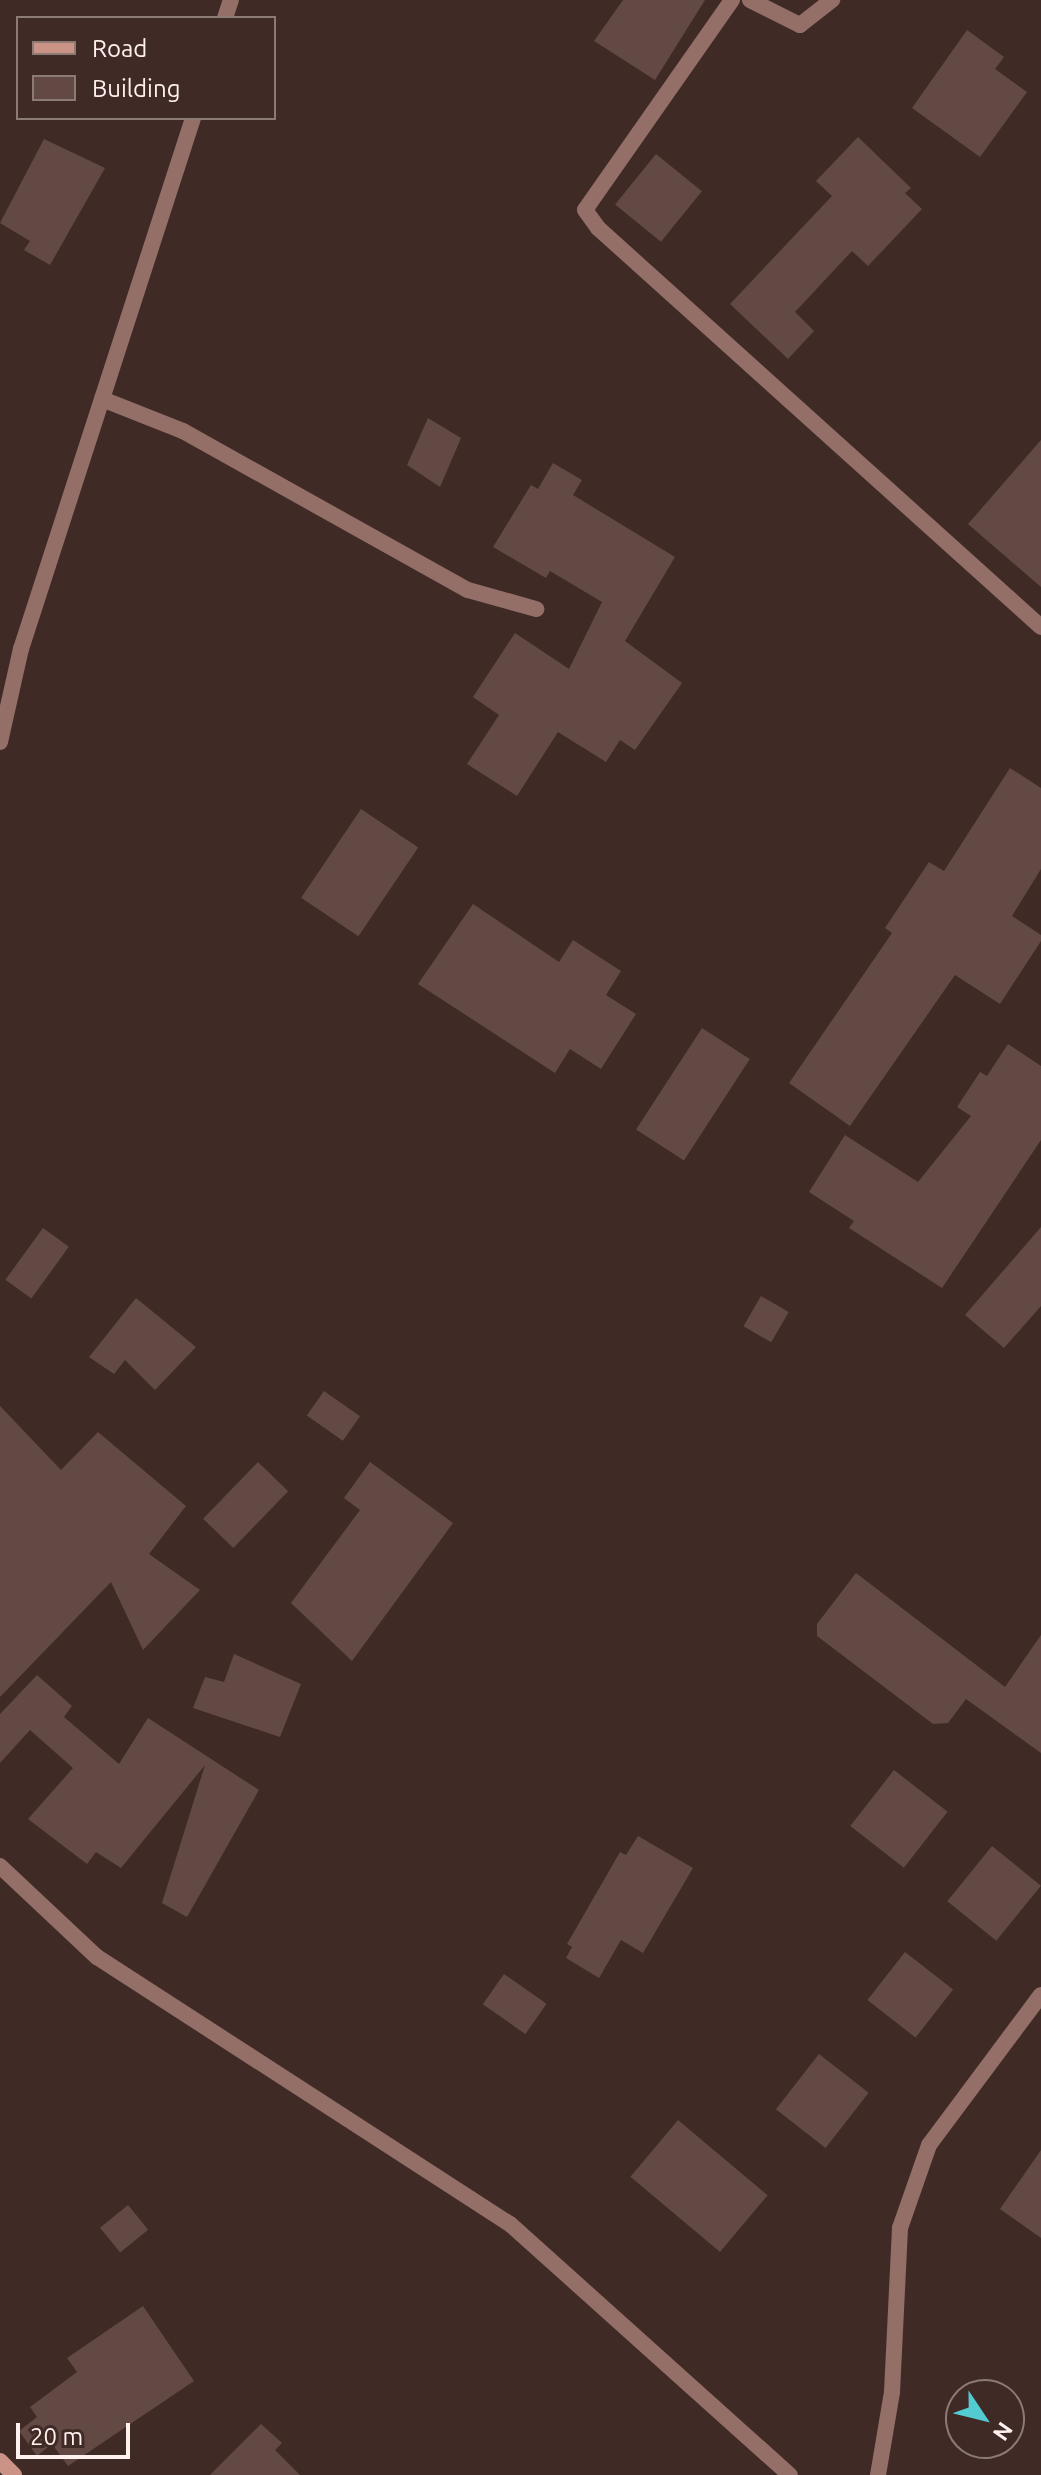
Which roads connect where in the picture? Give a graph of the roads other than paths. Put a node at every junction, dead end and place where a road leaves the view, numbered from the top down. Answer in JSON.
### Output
{"nodes":[{"id":1,"x":732,"y":0,"type":"edge"},
{"id":2,"x":750,"y":0,"type":"edge"},
{"id":3,"x":832,"y":0,"type":"edge"},
{"id":4,"x":192,"y":120,"type":"edge"},
{"id":5,"x":102,"y":399,"type":"junction"},
{"id":6,"x":536,"y":609,"type":"dead end"},
{"id":7,"x":1041,"y":627,"type":"edge"},
{"id":8,"x":0,"y":742,"type":"edge"},
{"id":9,"x":0,"y":1866,"type":"edge"},
{"id":10,"x":1041,"y":1995,"type":"edge"},
{"id":11,"x":0,"y":2461,"type":"edge"},
{"id":12,"x":14,"y":2475,"type":"edge"},
{"id":13,"x":790,"y":2475,"type":"edge"},
{"id":14,"x":878,"y":2475,"type":"edge"}],
"edges":[{"from":1,"to":7,"type":"street"},
{"from":2,"to":3,"type":"street"},
{"from":4,"to":5,"type":"street"},
{"from":5,"to":6,"type":"street"},
{"from":5,"to":8,"type":"street"},
{"from":9,"to":13,"type":"street"},
{"from":10,"to":14,"type":"street"},
{"from":11,"to":12,"type":"main road"}]}
